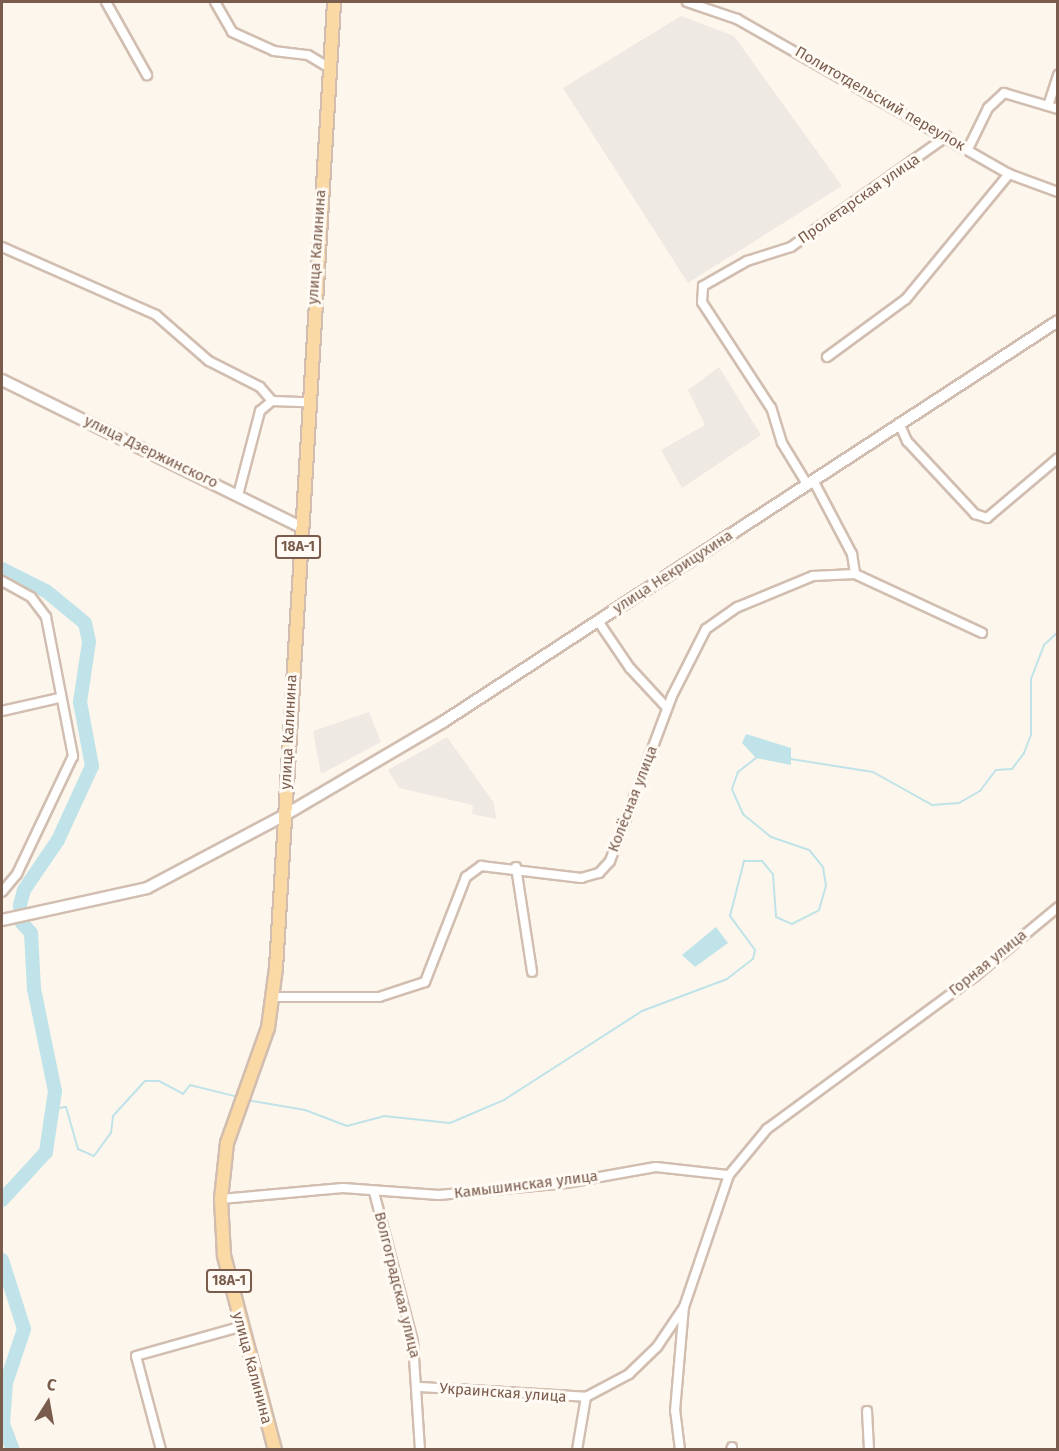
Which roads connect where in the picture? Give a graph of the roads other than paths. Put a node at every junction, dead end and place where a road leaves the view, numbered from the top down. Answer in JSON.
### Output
{"nodes":[{"id":1,"x":106,"y":2,"type":"edge"},
{"id":2,"x":215,"y":2,"type":"edge"},
{"id":3,"x":334,"y":2,"type":"edge"},
{"id":4,"x":687,"y":2,"type":"edge"},
{"id":5,"x":330,"y":68,"type":"junction"},
{"id":6,"x":147,"y":75,"type":"dead end"},
{"id":7,"x":1058,"y":75,"type":"edge"},
{"id":8,"x":1048,"y":106,"type":"junction"},
{"id":9,"x":1058,"y":109,"type":"edge"},
{"id":10,"x":946,"y":136,"type":"junction"},
{"id":11,"x":968,"y":149,"type":"junction"},
{"id":12,"x":1009,"y":174,"type":"junction"},
{"id":13,"x":1058,"y":192,"type":"edge"},
{"id":14,"x":2,"y":247,"type":"edge"},
{"id":15,"x":1058,"y":321,"type":"edge"},
{"id":16,"x":827,"y":357,"type":"dead end"},
{"id":17,"x":2,"y":380,"type":"edge"},
{"id":18,"x":272,"y":401,"type":"junction"},
{"id":19,"x":306,"y":402,"type":"junction"},
{"id":20,"x":899,"y":423,"type":"junction"},
{"id":21,"x":1058,"y":458,"type":"edge"},
{"id":22,"x":810,"y":482,"type":"junction"},
{"id":23,"x":238,"y":495,"type":"junction"},
{"id":24,"x":299,"y":526,"type":"junction"},
{"id":25,"x":855,"y":574,"type":"junction"},
{"id":26,"x":2,"y":581,"type":"edge"},
{"id":27,"x":598,"y":621,"type":"junction"},
{"id":28,"x":982,"y":633,"type":"dead end"},
{"id":29,"x":59,"y":698,"type":"junction"},
{"id":30,"x":668,"y":708,"type":"junction"},
{"id":31,"x":2,"y":711,"type":"edge"},
{"id":32,"x":285,"y":815,"type":"junction"},
{"id":33,"x":516,"y":867,"type":"junction"},
{"id":34,"x":2,"y":892,"type":"edge"},
{"id":35,"x":1058,"y":907,"type":"edge"},
{"id":36,"x":2,"y":920,"type":"edge"},
{"id":37,"x":532,"y":972,"type":"dead end"},
{"id":38,"x":272,"y":997,"type":"junction"},
{"id":39,"x":729,"y":1175,"type":"junction"},
{"id":40,"x":374,"y":1192,"type":"junction"},
{"id":41,"x":221,"y":1199,"type":"junction"},
{"id":42,"x":684,"y":1307,"type":"junction"},
{"id":43,"x":239,"y":1327,"type":"junction"},
{"id":44,"x":420,"y":1387,"type":"junction"},
{"id":45,"x":586,"y":1397,"type":"junction"},
{"id":46,"x":867,"y":1412,"type":"dead end"},
{"id":47,"x":419,"y":1448,"type":"edge"},
{"id":48,"x":161,"y":1449,"type":"edge"},
{"id":49,"x":275,"y":1449,"type":"edge"},
{"id":50,"x":577,"y":1449,"type":"edge"},
{"id":51,"x":680,"y":1449,"type":"edge"},
{"id":52,"x":869,"y":1449,"type":"edge"}],
"edges":[{"from":1,"to":6,"type":"street"},
{"from":2,"to":5,"type":"street"},
{"from":3,"to":5,"type":"main road","name":"улица Калинина","number":"18А-1"},
{"from":4,"to":10,"type":"street","name":"Политотдельский переулок"},
{"from":5,"to":19,"type":"main road","name":"улица Калинина","number":"18А-1"},
{"from":7,"to":8,"type":"street"},
{"from":8,"to":9,"type":"street"},
{"from":8,"to":11,"type":"street"},
{"from":10,"to":11,"type":"street","name":"Политотдельский переулок"},
{"from":10,"to":22,"type":"street","name":"Пролетарская улица"},
{"from":11,"to":12,"type":"street","name":"Политотдельский переулок"},
{"from":12,"to":13,"type":"street","name":"Политотдельский переулок"},
{"from":12,"to":16,"type":"street"},
{"from":14,"to":18,"type":"street"},
{"from":15,"to":20,"type":"street","name":"улица Некрицухина"},
{"from":17,"to":23,"type":"street","name":"улица Дзержинского"},
{"from":18,"to":19,"type":"street"},
{"from":18,"to":23,"type":"street"},
{"from":19,"to":24,"type":"main road","name":"улица Калинина","number":"18А-1"},
{"from":20,"to":21,"type":"street"},
{"from":20,"to":22,"type":"street","name":"улица Некрицухина"},
{"from":22,"to":25,"type":"street"},
{"from":22,"to":27,"type":"street","name":"улица Некрицухина"},
{"from":23,"to":24,"type":"street","name":"улица Дзержинского"},
{"from":24,"to":32,"type":"main road","name":"улица Калинина","number":"18А-1"},
{"from":25,"to":28,"type":"street","name":"Колёсная улица"},
{"from":25,"to":30,"type":"street","name":"Колёсная улица"},
{"from":26,"to":29,"type":"street"},
{"from":27,"to":30,"type":"street"},
{"from":27,"to":32,"type":"street","name":"улица Некрицухина"},
{"from":29,"to":31,"type":"street"},
{"from":29,"to":34,"type":"street"},
{"from":30,"to":33,"type":"street","name":"Колёсная улица"},
{"from":32,"to":36,"type":"street","name":"улица Некрицухина"},
{"from":32,"to":38,"type":"main road","name":"улица Калинина","number":"18А-1"},
{"from":33,"to":37,"type":"street"},
{"from":33,"to":38,"type":"street","name":"Колёсная улица"},
{"from":35,"to":39,"type":"street","name":"Горная улица"},
{"from":38,"to":41,"type":"main road","name":"улица Калинина","number":"18А-1"},
{"from":39,"to":40,"type":"street","name":"Камышинская улица"},
{"from":39,"to":42,"type":"street","name":"Украинская улица"},
{"from":40,"to":41,"type":"street","name":"Камышинская улица"},
{"from":40,"to":44,"type":"street","name":"Волгоградская улица"},
{"from":41,"to":43,"type":"main road","name":"улица Калинина","number":"18А-1"},
{"from":42,"to":45,"type":"street","name":"Украинская улица"},
{"from":42,"to":51,"type":"street"},
{"from":43,"to":48,"type":"street"},
{"from":43,"to":49,"type":"main road","name":"улица Калинина","number":"18А-1"},
{"from":44,"to":45,"type":"street","name":"Украинская улица"},
{"from":44,"to":47,"type":"street","name":"Волгоградская улица"},
{"from":45,"to":50,"type":"street","name":"Украинская улица"},
{"from":46,"to":52,"type":"street"}]}
